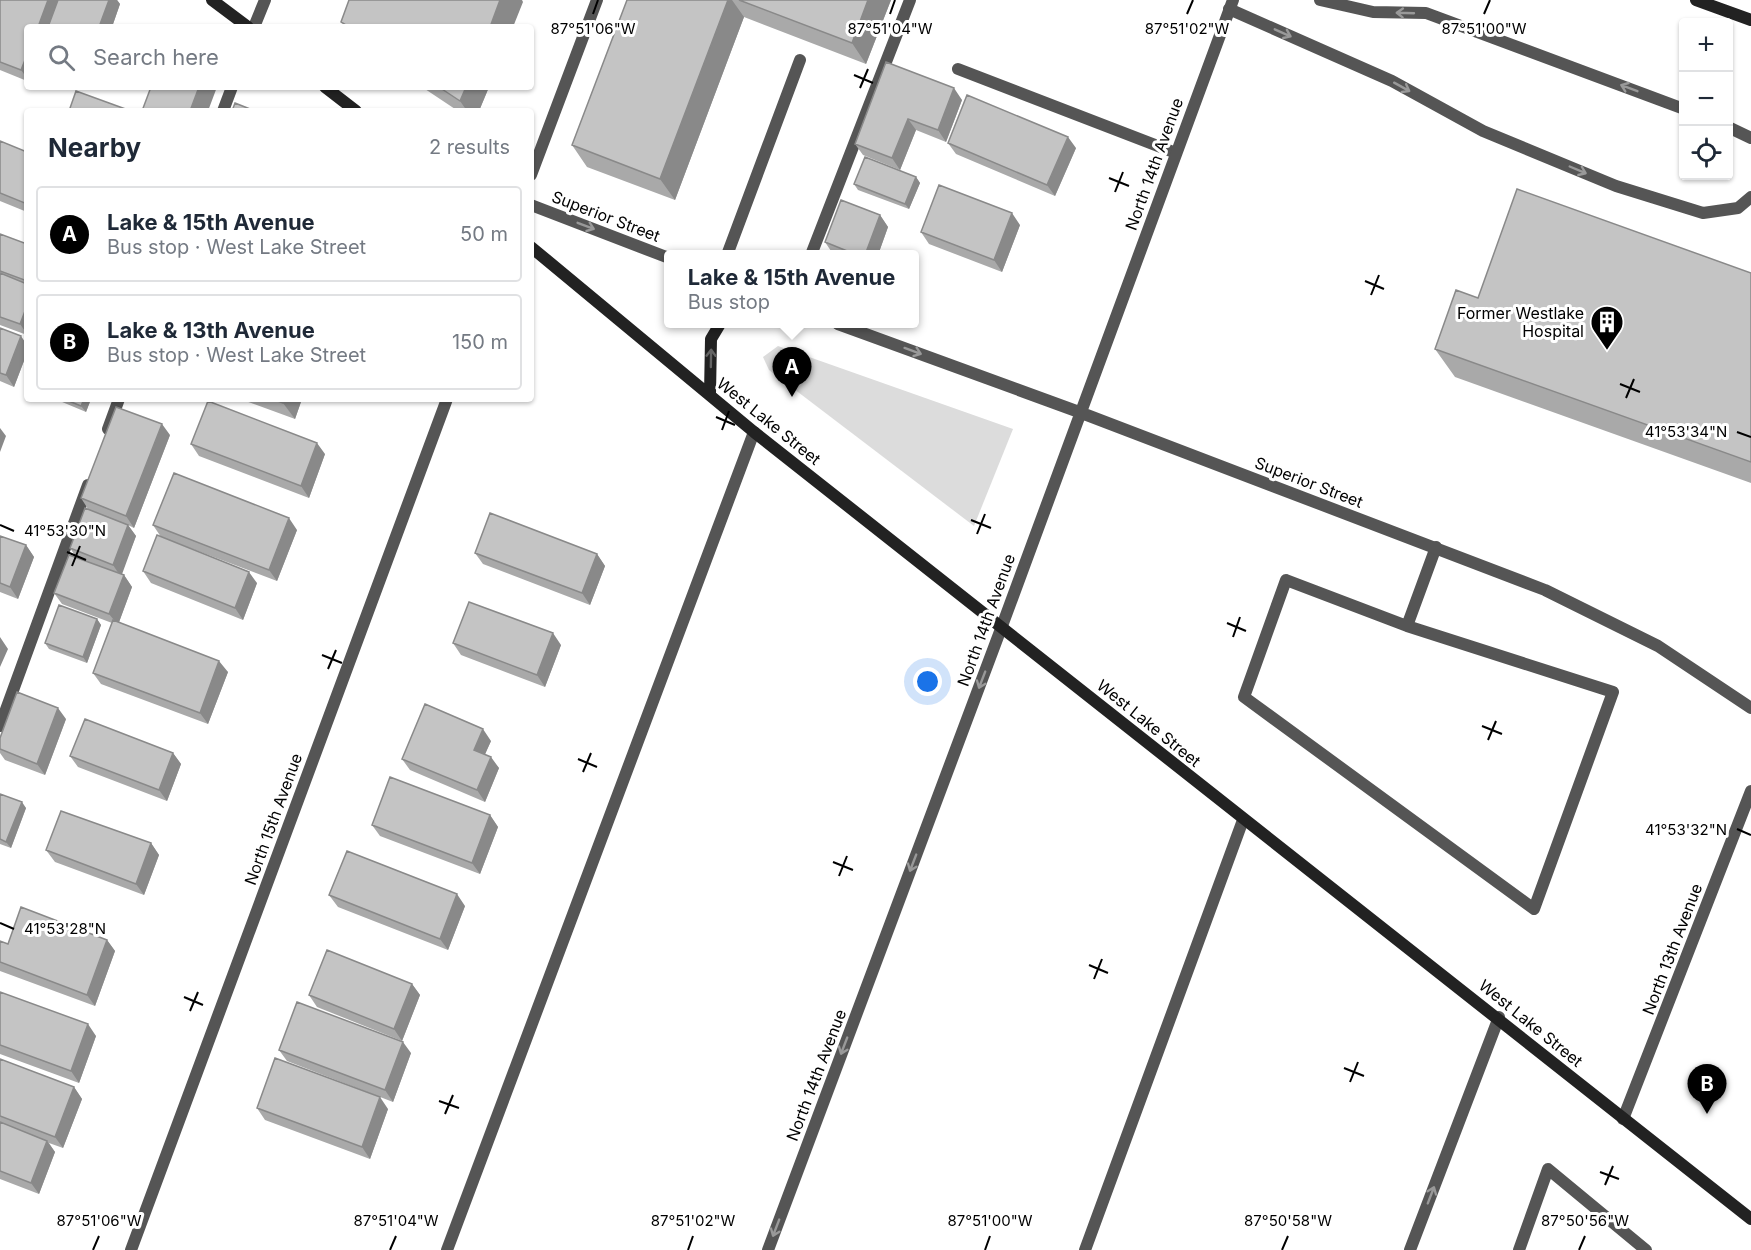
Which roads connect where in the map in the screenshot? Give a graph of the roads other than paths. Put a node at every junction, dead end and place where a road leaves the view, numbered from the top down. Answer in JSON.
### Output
{"nodes":[{"id":1,"x":212,"y":0,"type":"edge"},
{"id":2,"x":264,"y":0,"type":"edge"},
{"id":3,"x":597,"y":0,"type":"edge"},
{"id":4,"x":910,"y":0,"type":"edge"},
{"id":5,"x":1320,"y":0,"type":"edge"},
{"id":6,"x":1696,"y":0,"type":"edge"},
{"id":7,"x":1231,"y":5,"type":"edge"},
{"id":8,"x":1751,"y":20,"type":"edge"},
{"id":9,"x":244,"y":24,"type":"edge"},
{"id":10,"x":255,"y":24,"type":"edge"},
{"id":11,"x":800,"y":60,"type":"edge"},
{"id":12,"x":958,"y":69,"type":"dead end"},
{"id":13,"x":231,"y":90,"type":"edge"},
{"id":14,"x":329,"y":90,"type":"edge"},
{"id":15,"x":224,"y":108,"type":"edge"},
{"id":16,"x":352,"y":108,"type":"edge"},
{"id":17,"x":1679,"y":108,"type":"edge"},
{"id":18,"x":1733,"y":129,"type":"edge"},
{"id":19,"x":1751,"y":138,"type":"edge"},
{"id":20,"x":1176,"y":153,"type":"junction"},
{"id":21,"x":534,"y":167,"type":"edge"},
{"id":22,"x":1751,"y":197,"type":"edge"},
{"id":23,"x":534,"y":206,"type":"edge"},
{"id":24,"x":534,"y":249,"type":"edge"},
{"id":25,"x":729,"y":250,"type":"edge"},
{"id":26,"x":813,"y":250,"type":"edge"},
{"id":27,"x":664,"y":256,"type":"edge"},
{"id":28,"x":718,"y":328,"type":"edge"},
{"id":29,"x":849,"y":328,"type":"edge"},
{"id":30,"x":710,"y":394,"type":"junction"},
{"id":31,"x":118,"y":402,"type":"edge"},
{"id":32,"x":446,"y":402,"type":"edge"},
{"id":33,"x":1079,"y":412,"type":"junction"},
{"id":34,"x":754,"y":432,"type":"junction"},
{"id":35,"x":102,"y":444,"type":"edge"},
{"id":36,"x":90,"y":478,"type":"edge"},
{"id":37,"x":1436,"y":547,"type":"junction"},
{"id":38,"x":1002,"y":626,"type":"junction"},
{"id":39,"x":1407,"y":626,"type":"junction"},
{"id":40,"x":1751,"y":708,"type":"edge"},
{"id":41,"x":0,"y":726,"type":"edge"},
{"id":42,"x":1751,"y":791,"type":"edge"},
{"id":43,"x":1243,"y":820,"type":"junction"},
{"id":44,"x":1499,"y":1017,"type":"junction"},
{"id":45,"x":1623,"y":1119,"type":"junction"},
{"id":46,"x":1751,"y":1219,"type":"edge"},
{"id":47,"x":131,"y":1250,"type":"edge"},
{"id":48,"x":447,"y":1250,"type":"edge"},
{"id":49,"x":768,"y":1250,"type":"edge"},
{"id":50,"x":1085,"y":1250,"type":"edge"},
{"id":51,"x":1410,"y":1250,"type":"edge"},
{"id":52,"x":1520,"y":1250,"type":"edge"},
{"id":53,"x":1646,"y":1250,"type":"edge"}],
"edges":[{"from":1,"to":9,"type":"main road"},
{"from":2,"to":10,"type":"street"},
{"from":3,"to":21,"type":"street"},
{"from":4,"to":26,"type":"street"},
{"from":17,"to":5,"type":"street","one_way":true},
{"from":6,"to":8,"type":"main road"},
{"from":7,"to":20,"type":"street","name":"North 14th Avenue"},
{"from":7,"to":22,"type":"street","one_way":true},
{"from":11,"to":25,"type":"street"},
{"from":12,"to":20,"type":"street"},
{"from":13,"to":15,"type":"street"},
{"from":14,"to":16,"type":"main road"},
{"from":18,"to":19,"type":"street"},
{"from":20,"to":33,"type":"street","name":"North 14th Avenue"},
{"from":23,"to":27,"type":"street","name":"Superior Street","one_way":true},
{"from":24,"to":30,"type":"main road","name":"West Lake Street"},
{"from":30,"to":28,"type":"main road","one_way":true},
{"from":29,"to":33,"type":"street","name":"Superior Street","one_way":true},
{"from":30,"to":34,"type":"main road","name":"West Lake Street"},
{"from":31,"to":35,"type":"street"},
{"from":32,"to":47,"type":"street","name":"North 15th Avenue"},
{"from":33,"to":37,"type":"street","name":"Superior Street"},
{"from":33,"to":38,"type":"street","name":"North 14th Avenue"},
{"from":34,"to":38,"type":"main road","name":"West Lake Street"},
{"from":34,"to":48,"type":"street"},
{"from":36,"to":41,"type":"street"},
{"from":37,"to":39,"type":"street"},
{"from":37,"to":40,"type":"street","name":"Superior Street"},
{"from":38,"to":43,"type":"main road","name":"West Lake Street"},
{"from":38,"to":49,"type":"street","name":"North 14th Avenue","one_way":true},
{"from":39,"to":39,"type":"street"},
{"from":42,"to":45,"type":"street","name":"North 13th Avenue"},
{"from":43,"to":44,"type":"main road","name":"West Lake Street"},
{"from":43,"to":50,"type":"street"},
{"from":44,"to":45,"type":"main road","name":"West Lake Street"},
{"from":51,"to":44,"type":"street","one_way":true},
{"from":45,"to":46,"type":"main road","name":"West Lake Street"},
{"from":52,"to":53,"type":"street"}]}
